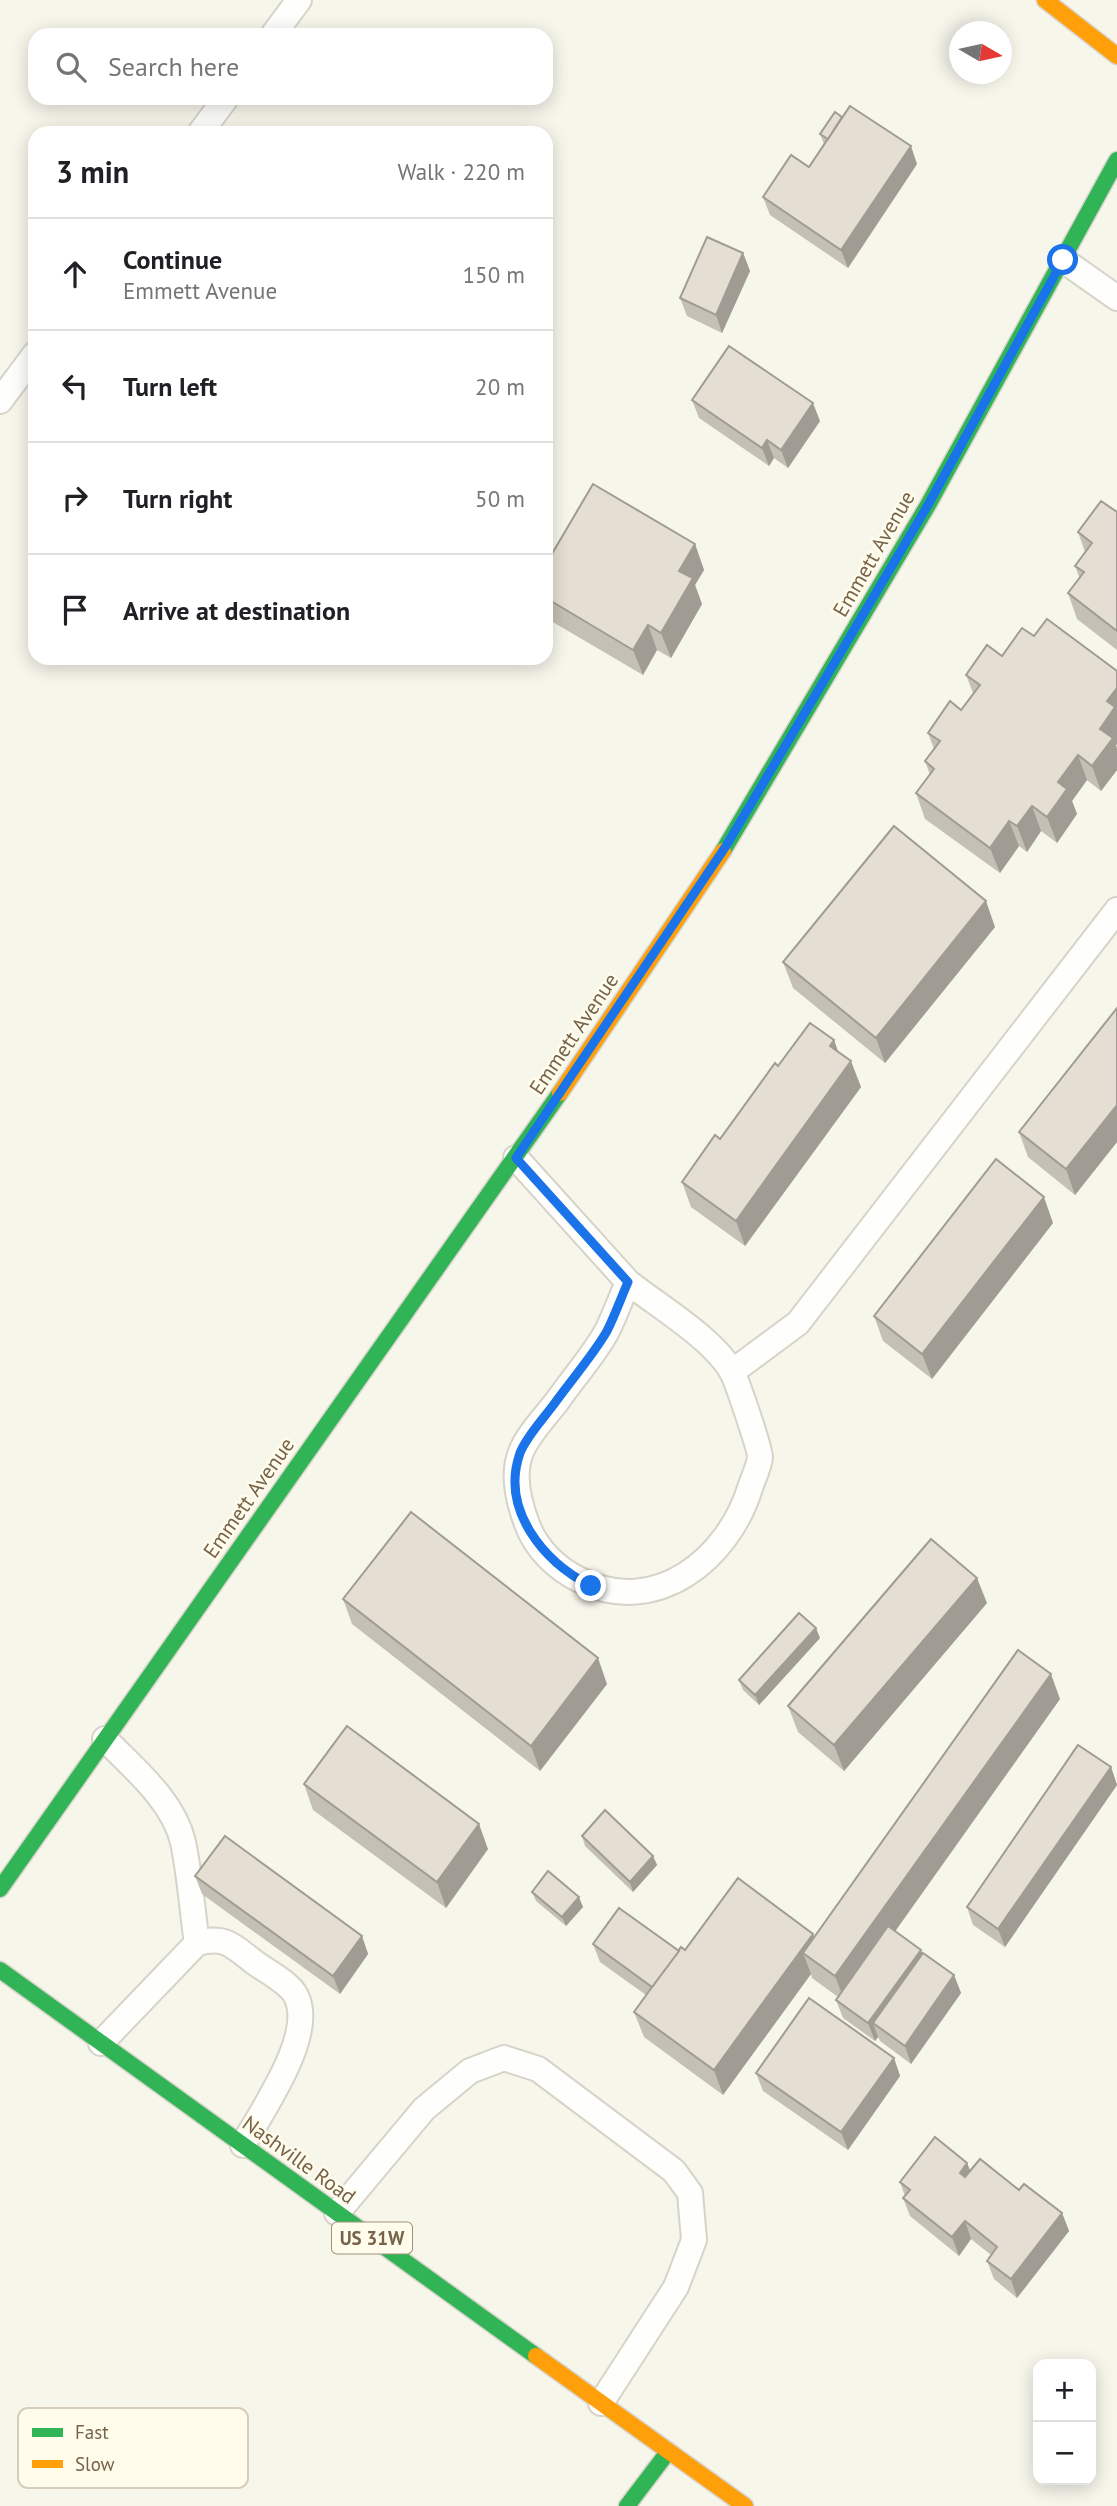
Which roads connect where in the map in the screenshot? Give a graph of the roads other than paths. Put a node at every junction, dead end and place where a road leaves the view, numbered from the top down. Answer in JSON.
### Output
{"nodes":[{"id":1,"x":299,"y":0,"type":"edge"},
{"id":2,"x":1045,"y":0,"type":"edge"},
{"id":3,"x":278,"y":28,"type":"edge"},
{"id":4,"x":1117,"y":56,"type":"edge"},
{"id":5,"x":221,"y":105,"type":"edge"},
{"id":6,"x":205,"y":126,"type":"edge"},
{"id":7,"x":1117,"y":160,"type":"edge"},
{"id":8,"x":1063,"y":260,"type":"junction"},
{"id":9,"x":1117,"y":298,"type":"edge"},
{"id":10,"x":28,"y":363,"type":"edge"},
{"id":11,"x":0,"y":401,"type":"edge"},
{"id":12,"x":1117,"y":911,"type":"edge"},
{"id":13,"x":516,"y":1158,"type":"junction"},
{"id":14,"x":628,"y":1282,"type":"junction"},
{"id":15,"x":732,"y":1372,"type":"junction"},
{"id":16,"x":105,"y":1739,"type":"junction"},
{"id":17,"x":0,"y":1889,"type":"edge"},
{"id":18,"x":197,"y":1944,"type":"junction"},
{"id":19,"x":0,"y":1970,"type":"edge"},
{"id":20,"x":101,"y":2043,"type":"junction"},
{"id":21,"x":243,"y":2145,"type":"junction"},
{"id":22,"x":337,"y":2213,"type":"junction"},
{"id":23,"x":601,"y":2403,"type":"junction"},
{"id":24,"x":668,"y":2452,"type":"junction"},
{"id":25,"x":627,"y":2506,"type":"edge"},
{"id":26,"x":745,"y":2506,"type":"edge"}],
"edges":[{"from":1,"to":3,"type":"lane"},
{"from":2,"to":4,"type":"street"},
{"from":5,"to":6,"type":"lane"},
{"from":7,"to":8,"type":"street","name":"Emmett Avenue"},
{"from":8,"to":9,"type":"lane"},
{"from":8,"to":13,"type":"street","name":"Emmett Avenue"},
{"from":10,"to":11,"type":"lane"},
{"from":12,"to":15,"type":"lane"},
{"from":13,"to":14,"type":"lane"},
{"from":13,"to":16,"type":"street","name":"Emmett Avenue"},
{"from":14,"to":15,"type":"lane"},
{"from":14,"to":15,"type":"lane"},
{"from":16,"to":17,"type":"street","name":"Emmett Avenue"},
{"from":16,"to":18,"type":"lane"},
{"from":18,"to":20,"type":"lane"},
{"from":18,"to":21,"type":"lane"},
{"from":19,"to":20,"type":"street","name":"Nashville Road","number":"US 31W"},
{"from":20,"to":21,"type":"street","name":"Nashville Road","number":"US 31W"},
{"from":21,"to":22,"type":"street","name":"Nashville Road","number":"US 31W"},
{"from":22,"to":23,"type":"street","name":"Nashville Road","number":"US 31W"},
{"from":22,"to":23,"type":"lane"},
{"from":23,"to":24,"type":"street","name":"Nashville Road","number":"US 31W"},
{"from":24,"to":25,"type":"street"},
{"from":24,"to":26,"type":"street","name":"Nashville Road","number":"US 31W"}]}
